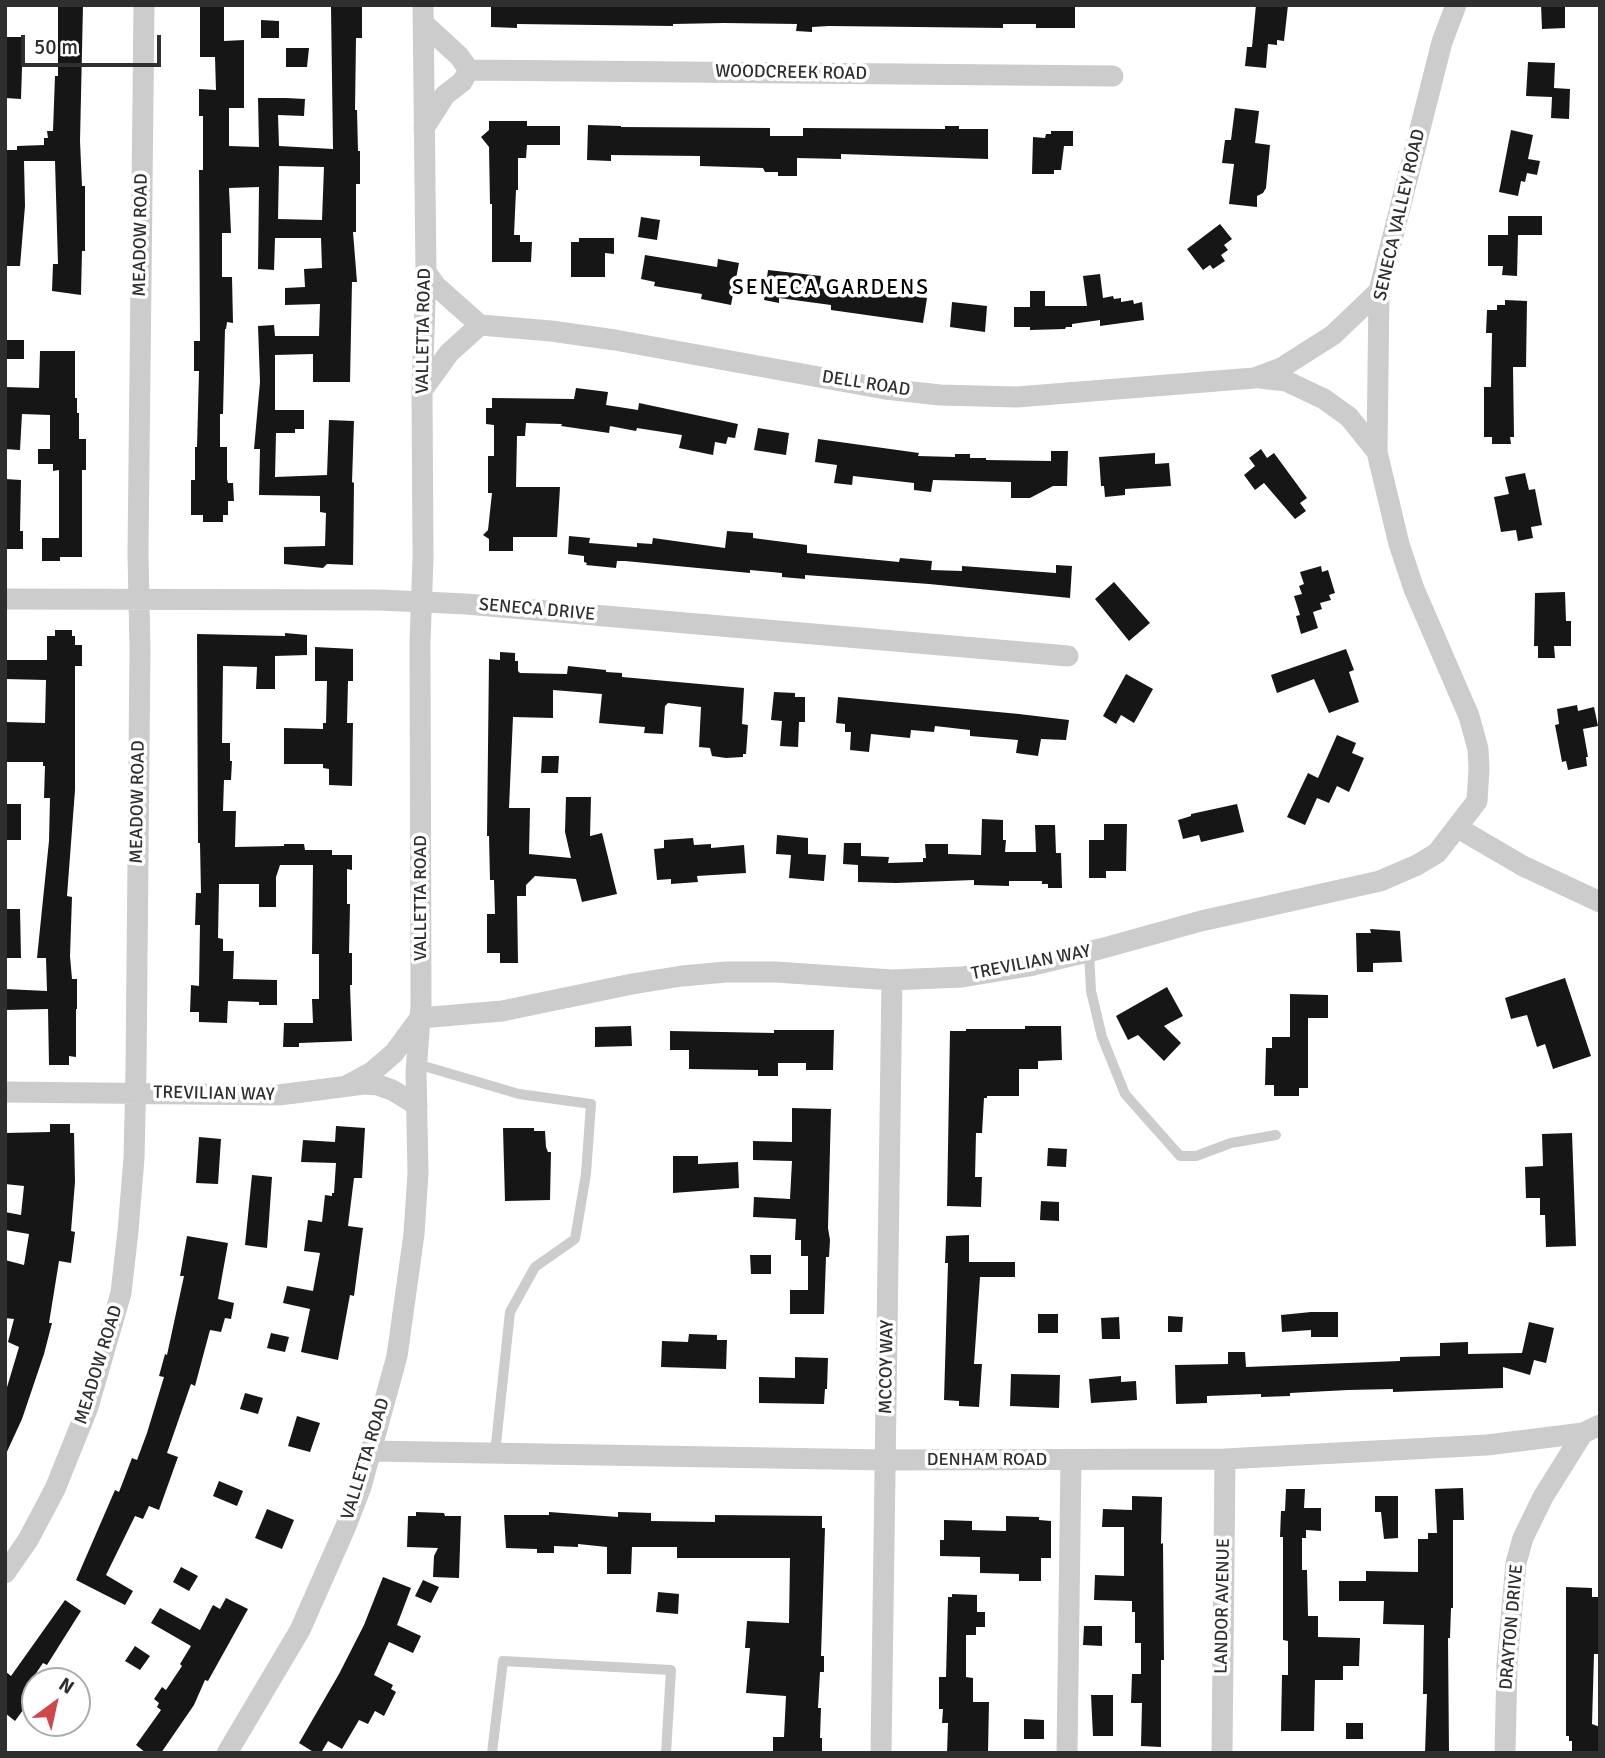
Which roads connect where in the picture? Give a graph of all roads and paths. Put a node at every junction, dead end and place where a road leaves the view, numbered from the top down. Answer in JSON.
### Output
{"nodes":[{"id":1,"x":144,"y":5,"type":"edge"},
{"id":2,"x":1456,"y":5,"type":"edge"},
{"id":3,"x":423,"y":14,"type":"edge"},
{"id":4,"x":469,"y":69,"type":"junction"},
{"id":5,"x":1113,"y":76,"type":"dead end"},
{"id":6,"x":424,"y":128,"type":"junction"},
{"id":7,"x":426,"y":272,"type":"junction"},
{"id":8,"x":1379,"y":291,"type":"junction"},
{"id":9,"x":480,"y":325,"type":"junction"},
{"id":10,"x":1254,"y":378,"type":"junction"},
{"id":11,"x":422,"y":391,"type":"junction"},
{"id":12,"x":1377,"y":452,"type":"junction"},
{"id":13,"x":5,"y":599,"type":"edge"},
{"id":14,"x":138,"y":600,"type":"junction"},
{"id":15,"x":422,"y":601,"type":"junction"},
{"id":16,"x":1068,"y":656,"type":"dead end"},
{"id":17,"x":1458,"y":828,"type":"junction"},
{"id":18,"x":1600,"y":902,"type":"edge"},
{"id":19,"x":1089,"y":952,"type":"junction"},
{"id":20,"x":892,"y":980,"type":"junction"},
{"id":21,"x":420,"y":1018,"type":"junction"},
{"id":22,"x":417,"y":1064,"type":"junction"},
{"id":23,"x":348,"y":1085,"type":"junction"},
{"id":24,"x":5,"y":1092,"type":"edge"},
{"id":25,"x":135,"y":1093,"type":"junction"},
{"id":26,"x":417,"y":1105,"type":"junction"},
{"id":27,"x":1276,"y":1135,"type":"dead end"},
{"id":28,"x":1591,"y":1429,"type":"edge"},
{"id":29,"x":371,"y":1451,"type":"junction"},
{"id":30,"x":495,"y":1453,"type":"junction"},
{"id":31,"x":1225,"y":1459,"type":"junction"},
{"id":32,"x":885,"y":1460,"type":"junction"},
{"id":33,"x":1071,"y":1461,"type":"junction"},
{"id":34,"x":5,"y":1573,"type":"edge"},
{"id":35,"x":227,"y":1753,"type":"edge"},
{"id":36,"x":492,"y":1753,"type":"edge"},
{"id":37,"x":666,"y":1753,"type":"edge"},
{"id":38,"x":881,"y":1753,"type":"edge"},
{"id":39,"x":1067,"y":1753,"type":"edge"},
{"id":40,"x":1222,"y":1753,"type":"edge"},
{"id":41,"x":1505,"y":1753,"type":"edge"}],
"edges":[{"from":1,"to":14,"type":"street","name":"MEADOW ROAD"},
{"from":2,"to":8,"type":"street","name":"SENECA VALLEY ROAD"},
{"from":3,"to":4,"type":"street"},
{"from":3,"to":6,"type":"street","name":"VALLETTA ROAD"},
{"from":4,"to":5,"type":"street","name":"WOODCREEK ROAD"},
{"from":4,"to":6,"type":"street"},
{"from":6,"to":7,"type":"street","name":"VALLETTA ROAD"},
{"from":7,"to":9,"type":"street"},
{"from":7,"to":11,"type":"street","name":"VALLETTA ROAD"},
{"from":8,"to":10,"type":"street","name":"DELL ROAD"},
{"from":8,"to":12,"type":"street","name":"SENECA VALLEY ROAD"},
{"from":9,"to":10,"type":"street","name":"DELL ROAD"},
{"from":9,"to":11,"type":"street"},
{"from":10,"to":12,"type":"street","name":"DELL ROAD"},
{"from":11,"to":15,"type":"street","name":"VALLETTA ROAD"},
{"from":12,"to":17,"type":"street","name":"SENECA VALLEY ROAD"},
{"from":13,"to":14,"type":"street","name":"SENECA DRIVE"},
{"from":14,"to":15,"type":"street","name":"SENECA DRIVE"},
{"from":14,"to":25,"type":"street","name":"MEADOW ROAD"},
{"from":15,"to":16,"type":"street","name":"SENECA DRIVE"},
{"from":15,"to":21,"type":"street","name":"VALLETTA ROAD"},
{"from":17,"to":18,"type":"street"},
{"from":17,"to":19,"type":"street","name":"TREVILIAN WAY"},
{"from":19,"to":20,"type":"street","name":"TREVILIAN WAY"},
{"from":19,"to":27,"type":"lane"},
{"from":20,"to":21,"type":"street","name":"TREVILIAN WAY"},
{"from":20,"to":32,"type":"street","name":"MCCOY WAY"},
{"from":21,"to":22,"type":"street","name":"VALLETTA ROAD"},
{"from":21,"to":23,"type":"street"},
{"from":22,"to":26,"type":"street","name":"VALLETTA ROAD"},
{"from":22,"to":30,"type":"lane"},
{"from":23,"to":25,"type":"street","name":"TREVILIAN WAY"},
{"from":23,"to":26,"type":"street","name":"TREVILIAN WAY"},
{"from":24,"to":25,"type":"street","name":"TREVILIAN WAY"},
{"from":25,"to":34,"type":"street","name":"MEADOW ROAD"},
{"from":26,"to":29,"type":"street","name":"VALLETTA ROAD"},
{"from":28,"to":31,"type":"street","name":"DENHAM ROAD"},
{"from":28,"to":41,"type":"street","name":"DRAYTON DRIVE"},
{"from":29,"to":30,"type":"street","name":"DENHAM ROAD"},
{"from":29,"to":35,"type":"street","name":"VALLETTA ROAD"},
{"from":30,"to":32,"type":"street","name":"DENHAM ROAD"},
{"from":31,"to":33,"type":"street","name":"DENHAM ROAD"},
{"from":31,"to":40,"type":"street","name":"LANDOR AVENUE"},
{"from":32,"to":33,"type":"street","name":"DENHAM ROAD"},
{"from":32,"to":38,"type":"street","name":"MCCOY WAY"},
{"from":33,"to":39,"type":"street"},
{"from":36,"to":37,"type":"lane"}]}
